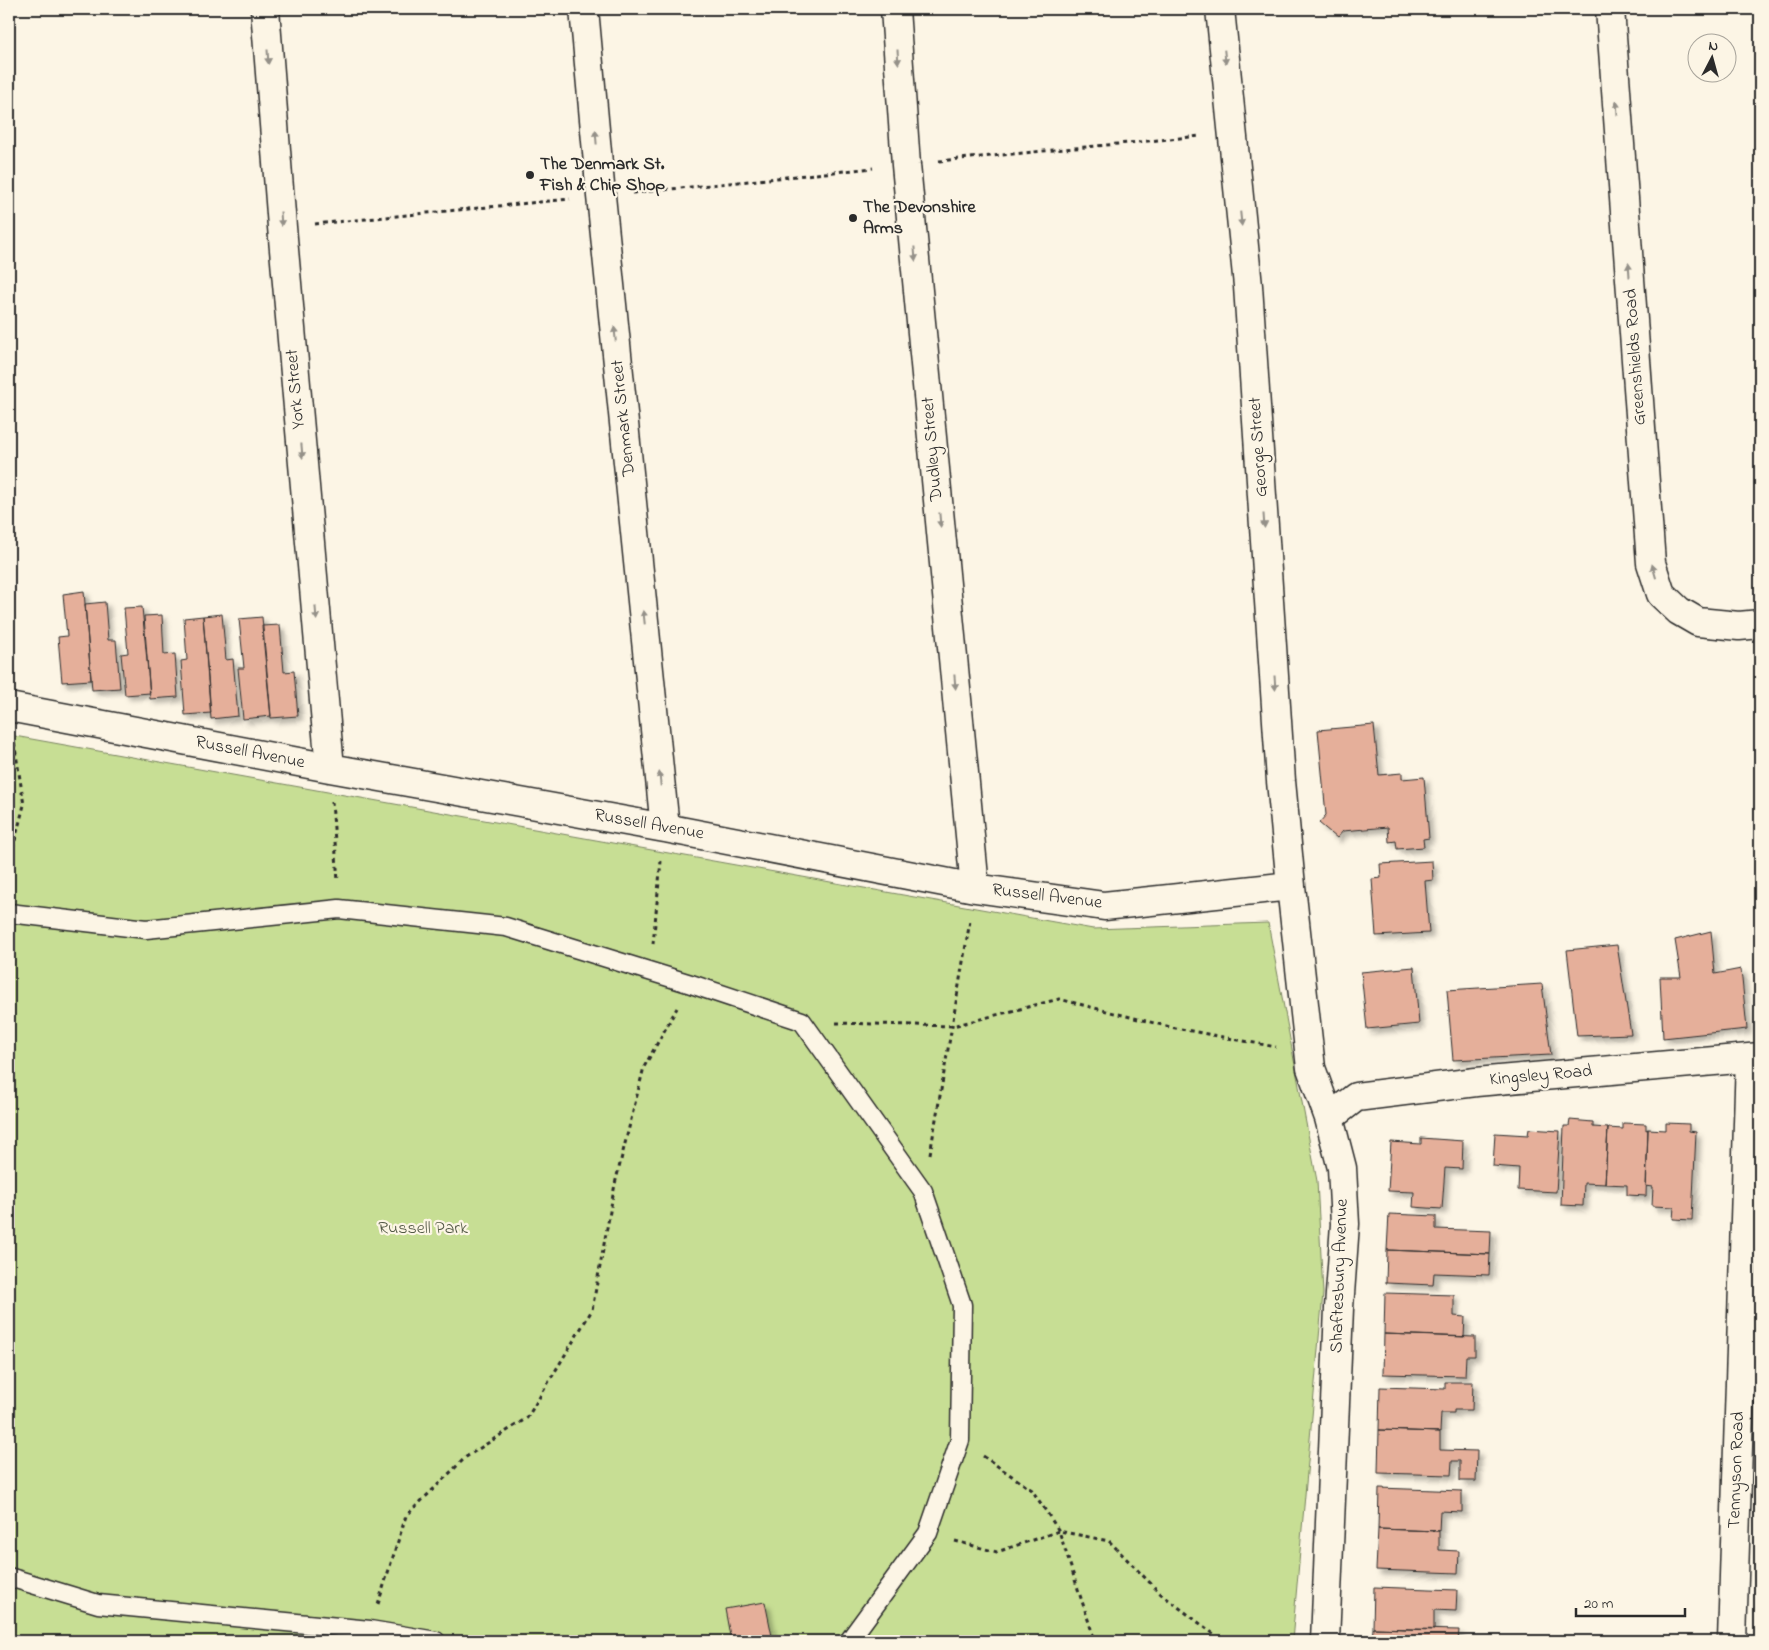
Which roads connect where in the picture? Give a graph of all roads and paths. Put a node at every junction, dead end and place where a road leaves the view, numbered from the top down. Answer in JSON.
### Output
{"nodes":[{"id":1,"x":264,"y":9,"type":"edge"},
{"id":2,"x":584,"y":9,"type":"edge"},
{"id":3,"x":895,"y":9,"type":"edge"},
{"id":4,"x":1220,"y":9,"type":"edge"},
{"id":5,"x":1610,"y":9,"type":"edge"},
{"id":6,"x":1232,"y":132,"type":"junction"},
{"id":7,"x":906,"y":165,"type":"junction"},
{"id":8,"x":601,"y":196,"type":"junction"},
{"id":9,"x":282,"y":227,"type":"junction"},
{"id":10,"x":1760,"y":624,"type":"edge"},
{"id":11,"x":9,"y":707,"type":"edge"},
{"id":12,"x":13,"y":739,"type":"dead end"},
{"id":13,"x":330,"y":768,"type":"junction"},
{"id":14,"x":665,"y":828,"type":"junction"},
{"id":15,"x":9,"y":864,"type":"edge"},
{"id":16,"x":1291,"y":886,"type":"junction"},
{"id":17,"x":975,"y":888,"type":"junction"},
{"id":18,"x":339,"y":909,"type":"junction"},
{"id":19,"x":9,"y":913,"type":"edge"},
{"id":20,"x":650,"y":971,"type":"junction"},
{"id":21,"x":691,"y":984,"type":"junction"},
{"id":22,"x":802,"y":1021,"type":"junction"},
{"id":23,"x":953,"y":1026,"type":"junction"},
{"id":24,"x":1309,"y":1053,"type":"junction"},
{"id":25,"x":1755,"y":1058,"type":"edge"},
{"id":26,"x":1329,"y":1118,"type":"junction"},
{"id":27,"x":924,"y":1191,"type":"junction"},
{"id":28,"x":960,"y":1440,"type":"junction"},
{"id":29,"x":1059,"y":1531,"type":"junction"},
{"id":30,"x":928,"y":1533,"type":"junction"},
{"id":31,"x":9,"y":1577,"type":"edge"},
{"id":32,"x":370,"y":1630,"type":"junction"},
{"id":33,"x":436,"y":1641,"type":"edge"},
{"id":34,"x":849,"y":1641,"type":"edge"},
{"id":35,"x":1095,"y":1641,"type":"edge"},
{"id":36,"x":1223,"y":1641,"type":"edge"},
{"id":37,"x":1325,"y":1641,"type":"edge"},
{"id":38,"x":1732,"y":1641,"type":"edge"}],
"edges":[{"from":1,"to":9,"type":"street","name":"York Street","one_way":true},
{"from":8,"to":2,"type":"street","name":"Denmark Street","one_way":true},
{"from":3,"to":7,"type":"street","name":"Dudley Street","one_way":true},
{"from":4,"to":6,"type":"street","name":"George Street","one_way":true},
{"from":10,"to":5,"type":"street","name":"Greenshields Road","one_way":true},
{"from":6,"to":7,"type":"path"},
{"from":6,"to":16,"type":"street","name":"George Street","one_way":true},
{"from":7,"to":8,"type":"path"},
{"from":7,"to":17,"type":"street","name":"Dudley Street","one_way":true},
{"from":8,"to":9,"type":"path"},
{"from":14,"to":8,"type":"street","name":"Denmark Street","one_way":true},
{"from":9,"to":13,"type":"street","name":"York Street","one_way":true},
{"from":11,"to":13,"type":"street","name":"Russell Avenue"},
{"from":12,"to":15,"type":"path"},
{"from":13,"to":14,"type":"street","name":"Russell Avenue"},
{"from":13,"to":18,"type":"path"},
{"from":14,"to":17,"type":"street","name":"Russell Avenue"},
{"from":14,"to":20,"type":"path"},
{"from":16,"to":17,"type":"street","name":"Russell Avenue"},
{"from":16,"to":24,"type":"street","name":"Shaftesbury Avenue"},
{"from":17,"to":23,"type":"path"},
{"from":18,"to":19,"type":"lane"},
{"from":18,"to":20,"type":"lane"},
{"from":20,"to":21,"type":"lane"},
{"from":21,"to":22,"type":"lane"},
{"from":21,"to":32,"type":"path"},
{"from":22,"to":23,"type":"path"},
{"from":22,"to":27,"type":"lane"},
{"from":23,"to":24,"type":"path"},
{"from":23,"to":27,"type":"path"},
{"from":24,"to":26,"type":"street","name":"Shaftesbury Avenue"},
{"from":25,"to":26,"type":"street","name":"Kingsley Road"},
{"from":25,"to":38,"type":"street","name":"Tennyson Road"},
{"from":26,"to":37,"type":"street","name":"Shaftesbury Avenue"},
{"from":27,"to":28,"type":"lane"},
{"from":28,"to":29,"type":"path"},
{"from":28,"to":30,"type":"lane"},
{"from":29,"to":30,"type":"path"},
{"from":29,"to":35,"type":"path"},
{"from":29,"to":36,"type":"path"},
{"from":30,"to":34,"type":"lane"},
{"from":31,"to":32,"type":"lane"},
{"from":32,"to":33,"type":"lane"}]}
